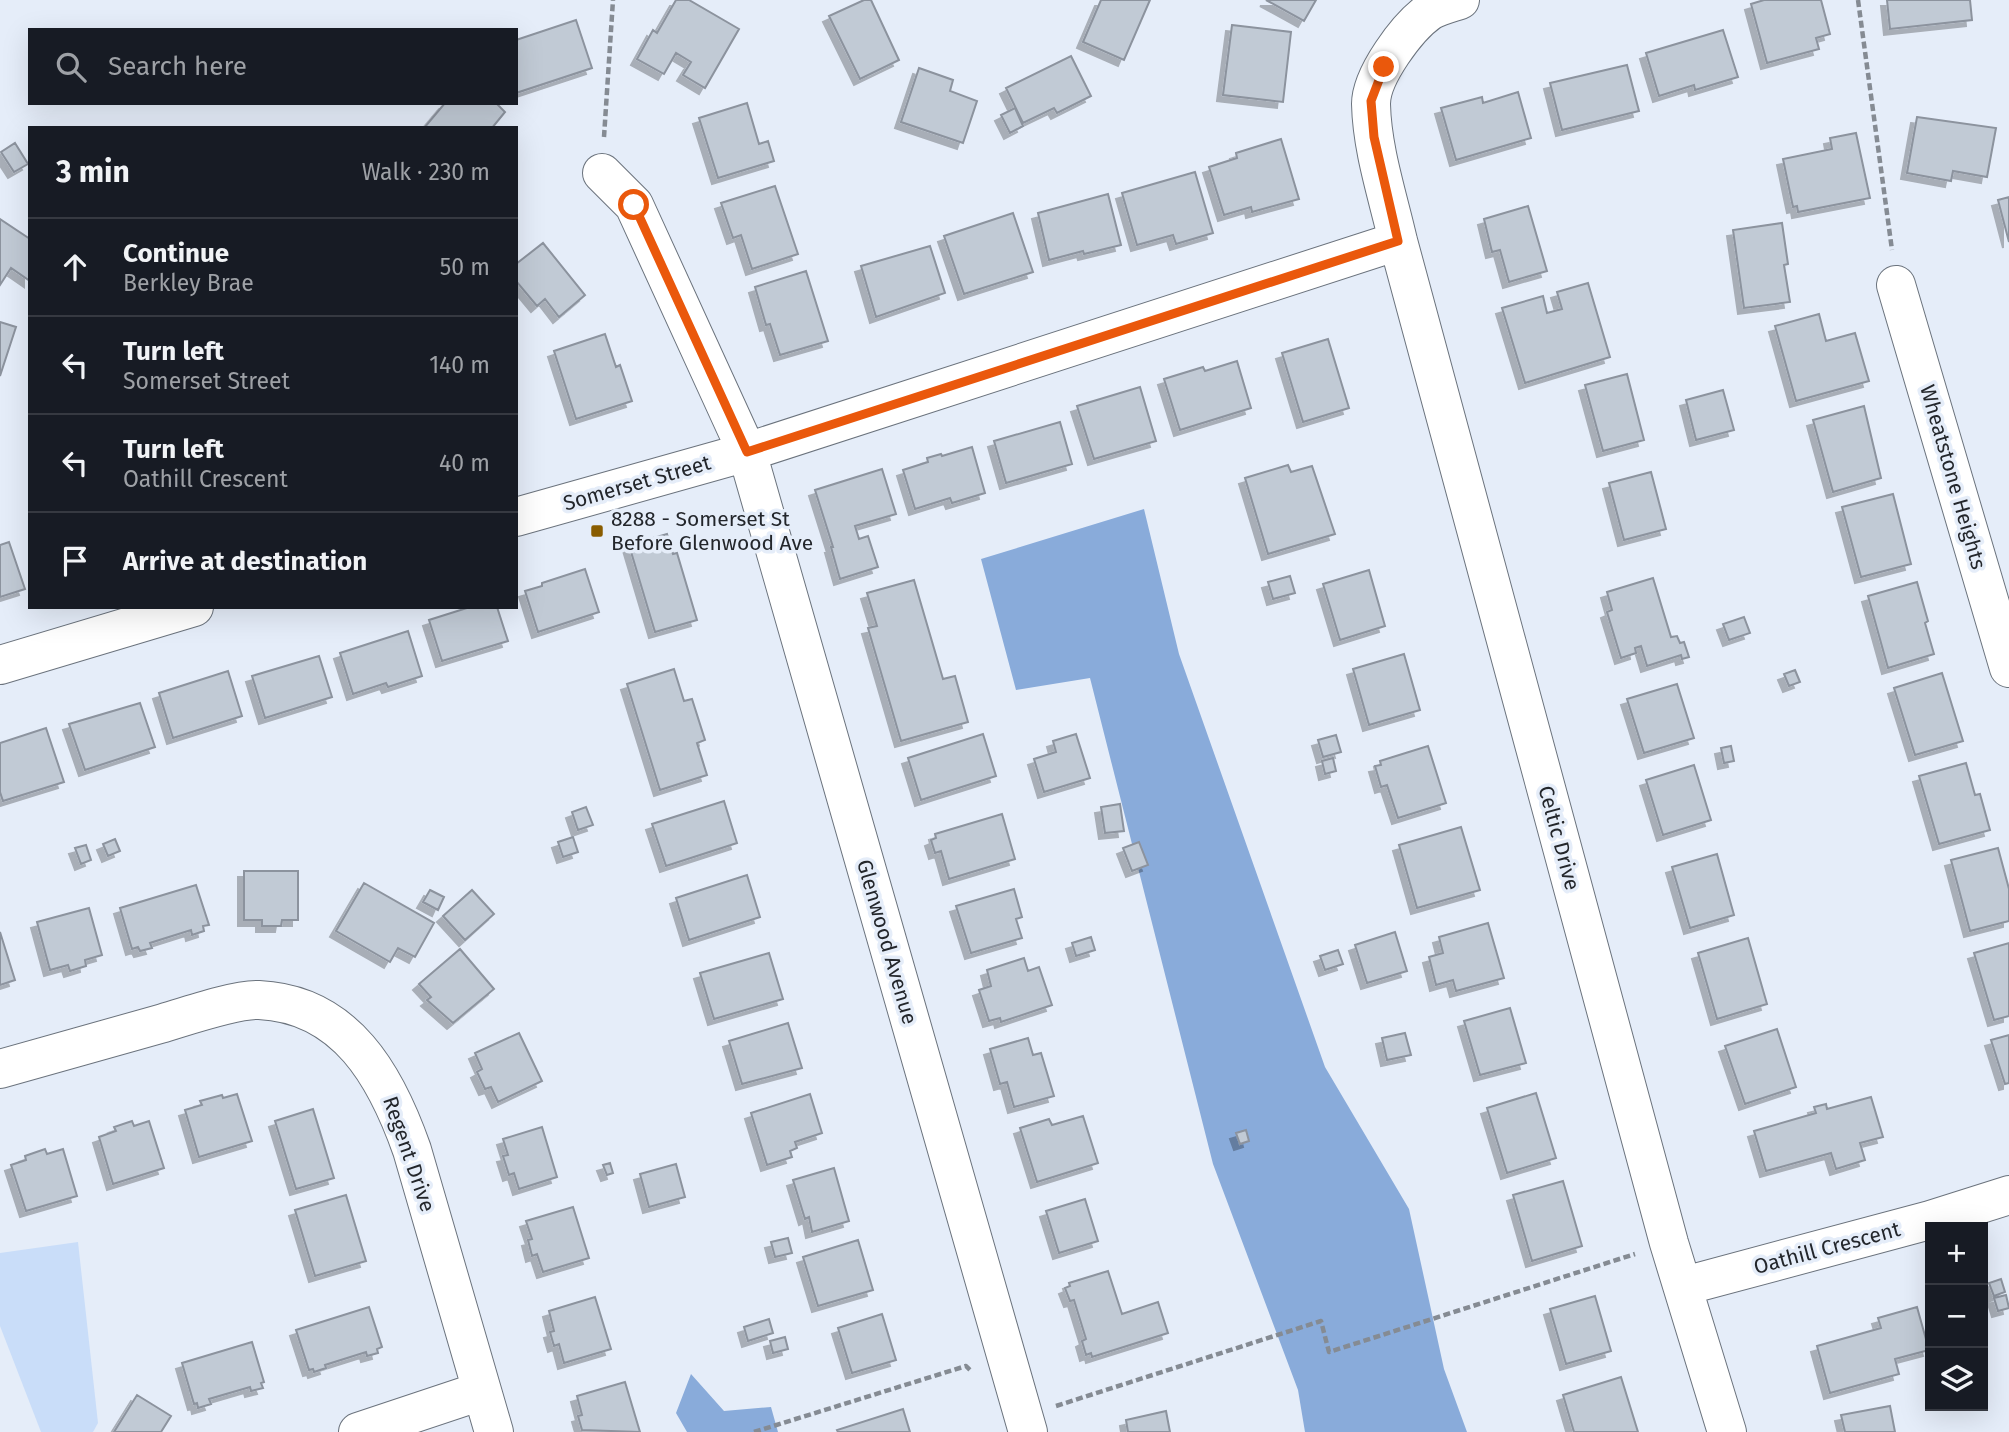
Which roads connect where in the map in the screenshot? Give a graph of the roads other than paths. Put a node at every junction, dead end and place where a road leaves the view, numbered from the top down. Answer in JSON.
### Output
{"nodes":[{"id":1,"x":1460,"y":0,"type":"edge"},
{"id":2,"x":602,"y":173,"type":"road end"},
{"id":3,"x":1398,"y":241,"type":"junction"},
{"id":4,"x":1896,"y":285,"type":"road end"},
{"id":5,"x":747,"y":452,"type":"junction"},
{"id":6,"x":518,"y":516,"type":"edge"},
{"id":7,"x":180,"y":609,"type":"edge"},
{"id":8,"x":86,"y":622,"type":"edge"},
{"id":9,"x":0,"y":665,"type":"edge"},
{"id":10,"x":2009,"y":668,"type":"edge"},
{"id":11,"x":0,"y":1069,"type":"edge"},
{"id":12,"x":2009,"y":1195,"type":"edge"},
{"id":13,"x":1684,"y":1286,"type":"junction"},
{"id":14,"x":481,"y":1391,"type":"junction"},
{"id":15,"x":1025,"y":1424,"type":"edge"},
{"id":16,"x":358,"y":1432,"type":"edge"},
{"id":17,"x":494,"y":1432,"type":"edge"},
{"id":18,"x":1727,"y":1432,"type":"edge"}],
"edges":[{"from":1,"to":3,"type":"street"},
{"from":2,"to":5,"type":"street","name":"Glenwood Avenue"},
{"from":3,"to":5,"type":"street","name":"Somerset Street"},
{"from":3,"to":13,"type":"street","name":"Celtic Drive"},
{"from":4,"to":10,"type":"street","name":"Wheatstone Heights"},
{"from":5,"to":6,"type":"street","name":"Somerset Street"},
{"from":5,"to":15,"type":"street","name":"Glenwood Avenue"},
{"from":7,"to":8,"type":"street"},
{"from":8,"to":9,"type":"street"},
{"from":11,"to":14,"type":"street","name":"Regent Drive"},
{"from":12,"to":13,"type":"street","name":"Oathill Crescent"},
{"from":13,"to":18,"type":"street","name":"Celtic Drive"},
{"from":14,"to":16,"type":"street"},
{"from":14,"to":17,"type":"street","name":"Regent Drive"}]}
